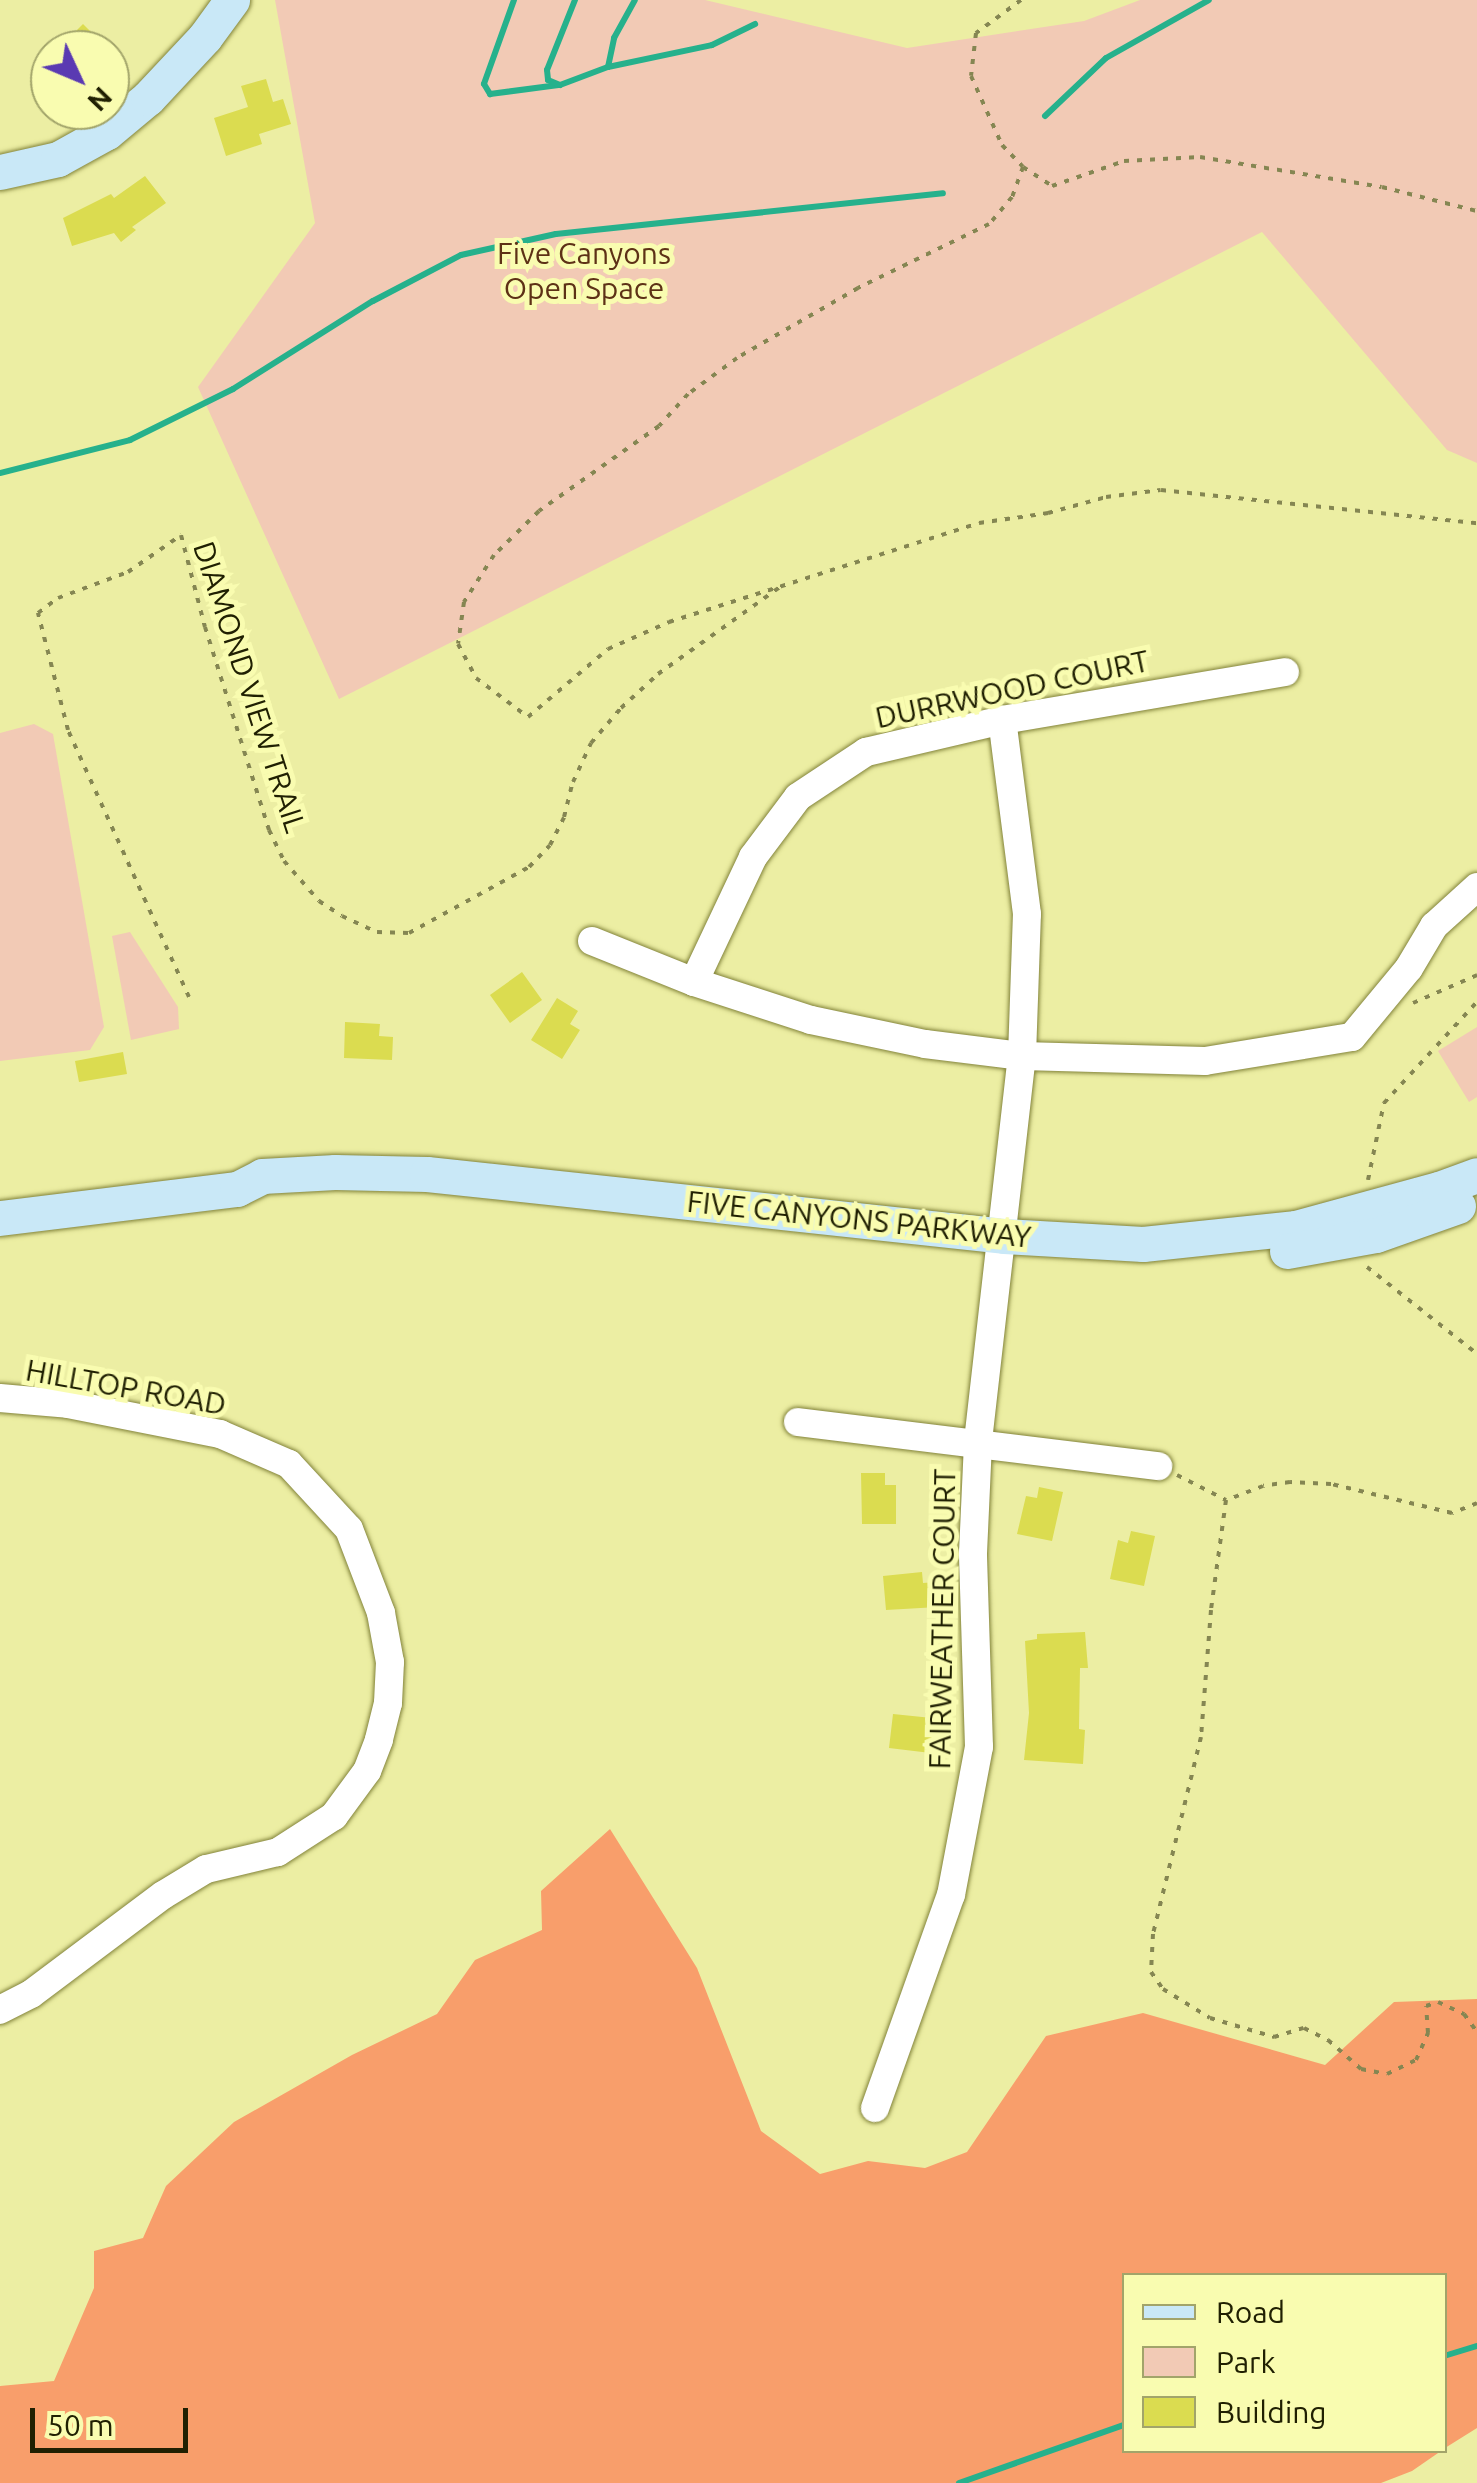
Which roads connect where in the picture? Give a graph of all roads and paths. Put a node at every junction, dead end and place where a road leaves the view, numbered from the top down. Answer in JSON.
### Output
{"nodes":[{"id":1,"x":232,"y":0,"type":"edge"},
{"id":2,"x":1021,"y":0,"type":"edge"},
{"id":3,"x":1023,"y":167,"type":"junction"},
{"id":4,"x":0,"y":172,"type":"edge"},
{"id":5,"x":1477,"y":211,"type":"edge"},
{"id":6,"x":1477,"y":523,"type":"edge"},
{"id":7,"x":786,"y":582,"type":"junction"},
{"id":8,"x":1285,"y":672,"type":"dead end"},
{"id":9,"x":1002,"y":720,"type":"junction"},
{"id":10,"x":1477,"y":887,"type":"edge"},
{"id":11,"x":592,"y":941,"type":"dead end"},
{"id":12,"x":1477,"y":974,"type":"edge"},
{"id":13,"x":694,"y":982,"type":"junction"},
{"id":14,"x":189,"y":998,"type":"dead end"},
{"id":15,"x":1477,"y":1002,"type":"edge"},
{"id":16,"x":1405,"y":1006,"type":"dead end"},
{"id":17,"x":1022,"y":1056,"type":"junction"},
{"id":18,"x":1477,"y":1175,"type":"edge"},
{"id":19,"x":1477,"y":1198,"type":"edge"},
{"id":20,"x":0,"y":1218,"type":"edge"},
{"id":21,"x":1374,"y":1221,"type":"junction"},
{"id":22,"x":1002,"y":1247,"type":"junction"},
{"id":23,"x":1477,"y":1354,"type":"edge"},
{"id":24,"x":0,"y":1398,"type":"edge"},
{"id":25,"x":798,"y":1422,"type":"dead end"},
{"id":26,"x":978,"y":1440,"type":"junction"},
{"id":27,"x":1158,"y":1466,"type":"joint"},
{"id":28,"x":1226,"y":1500,"type":"junction"},
{"id":29,"x":1477,"y":1503,"type":"edge"},
{"id":30,"x":0,"y":2010,"type":"edge"},
{"id":31,"x":1477,"y":2032,"type":"edge"},
{"id":32,"x":874,"y":2108,"type":"dead end"}],
"edges":[{"from":1,"to":4,"type":"main road"},
{"from":2,"to":3,"type":"path"},
{"from":3,"to":5,"type":"path"},
{"from":3,"to":7,"type":"path","name":"DIAMOND VIEW TRAIL"},
{"from":6,"to":7,"type":"path","name":"DIAMOND VIEW TRAIL"},
{"from":7,"to":14,"type":"path","name":"DIAMOND VIEW TRAIL"},
{"from":8,"to":9,"type":"street","name":"DURRWOOD COURT"},
{"from":9,"to":13,"type":"street","name":"DURRWOOD COURT"},
{"from":9,"to":17,"type":"street","name":"FAIRWEATHER COURT"},
{"from":10,"to":17,"type":"street"},
{"from":11,"to":13,"type":"street"},
{"from":12,"to":16,"type":"path"},
{"from":13,"to":17,"type":"street"},
{"from":15,"to":21,"type":"path"},
{"from":17,"to":22,"type":"street","name":"FAIRWEATHER COURT"},
{"from":18,"to":21,"type":"main road","name":"FIVE CANYONS PARKWAY"},
{"from":19,"to":21,"type":"main road","name":"FIVE CANYONS PARKWAY"},
{"from":20,"to":22,"type":"main road","name":"FIVE CANYONS PARKWAY"},
{"from":21,"to":22,"type":"main road","name":"FIVE CANYONS PARKWAY"},
{"from":21,"to":23,"type":"path"},
{"from":22,"to":26,"type":"street","name":"FAIRWEATHER COURT"},
{"from":24,"to":30,"type":"street","name":"HILLTOP ROAD"},
{"from":25,"to":26,"type":"street"},
{"from":26,"to":27,"type":"street"},
{"from":26,"to":32,"type":"street","name":"FAIRWEATHER COURT"},
{"from":27,"to":28,"type":"path"},
{"from":28,"to":29,"type":"path"},
{"from":28,"to":31,"type":"path"}]}
